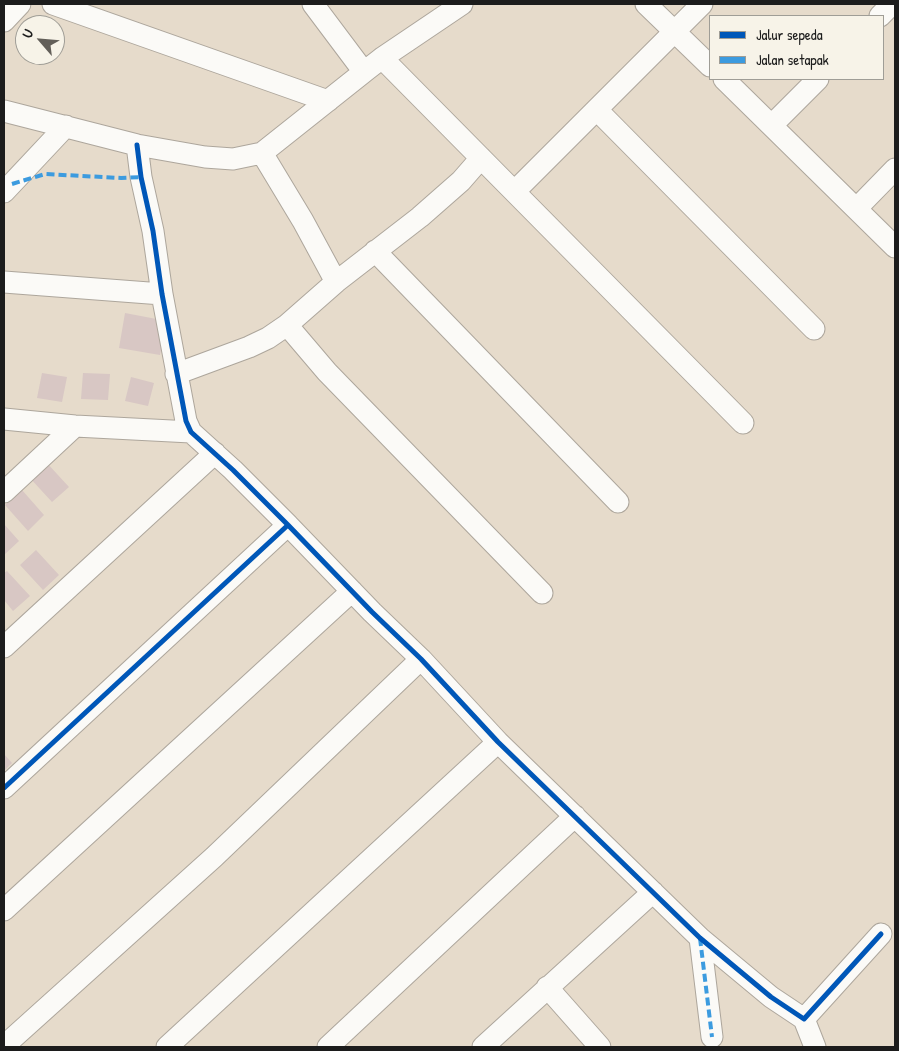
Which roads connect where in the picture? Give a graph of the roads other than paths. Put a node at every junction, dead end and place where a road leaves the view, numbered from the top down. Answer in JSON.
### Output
{"nodes":[{"id":1,"x":20,"y":4,"type":"edge"},
{"id":2,"x":53,"y":4,"type":"edge"},
{"id":3,"x":313,"y":4,"type":"edge"},
{"id":4,"x":646,"y":4,"type":"edge"},
{"id":5,"x":702,"y":4,"type":"edge"},
{"id":6,"x":892,"y":4,"type":"edge"},
{"id":7,"x":454,"y":6,"type":"edge"},
{"id":8,"x":881,"y":15,"type":"edge"},
{"id":9,"x":4,"y":21,"type":"edge"},
{"id":10,"x":674,"y":32,"type":"junction"},
{"id":11,"x":382,"y":58,"type":"junction"},
{"id":12,"x":709,"y":65,"type":"edge"},
{"id":13,"x":364,"y":72,"type":"junction"},
{"id":14,"x":725,"y":80,"type":"edge"},
{"id":15,"x":817,"y":80,"type":"edge"},
{"id":16,"x":328,"y":101,"type":"junction"},
{"id":17,"x":597,"y":110,"type":"junction"},
{"id":18,"x":4,"y":111,"type":"edge"},
{"id":19,"x":772,"y":125,"type":"junction"},
{"id":20,"x":66,"y":126,"type":"junction"},
{"id":21,"x":137,"y":145,"type":"junction"},
{"id":22,"x":262,"y":153,"type":"junction"},
{"id":23,"x":481,"y":158,"type":"junction"},
{"id":24,"x":895,"y":169,"type":"edge"},
{"id":25,"x":4,"y":192,"type":"edge"},
{"id":26,"x":516,"y":192,"type":"junction"},
{"id":27,"x":857,"y":208,"type":"junction"},
{"id":28,"x":895,"y":247,"type":"edge"},
{"id":29,"x":375,"y":251,"type":"junction"},
{"id":30,"x":4,"y":282,"type":"edge"},
{"id":31,"x":336,"y":282,"type":"junction"},
{"id":32,"x":162,"y":294,"type":"junction"},
{"id":33,"x":287,"y":325,"type":"junction"},
{"id":34,"x":814,"y":329,"type":"dead end"},
{"id":35,"x":176,"y":374,"type":"junction"},
{"id":36,"x":4,"y":419,"type":"edge"},
{"id":37,"x":743,"y":423,"type":"dead end"},
{"id":38,"x":75,"y":426,"type":"junction"},
{"id":39,"x":191,"y":432,"type":"junction"},
{"id":40,"x":215,"y":453,"type":"junction"},
{"id":41,"x":4,"y":492,"type":"edge"},
{"id":42,"x":618,"y":502,"type":"dead end"},
{"id":43,"x":288,"y":525,"type":"junction"},
{"id":44,"x":352,"y":590,"type":"junction"},
{"id":45,"x":542,"y":593,"type":"dead end"},
{"id":46,"x":4,"y":646,"type":"edge"},
{"id":47,"x":420,"y":659,"type":"junction"},
{"id":48,"x":498,"y":742,"type":"junction"},
{"id":49,"x":4,"y":788,"type":"edge"},
{"id":50,"x":575,"y":816,"type":"junction"},
{"id":51,"x":653,"y":892,"type":"junction"},
{"id":52,"x":4,"y":910,"type":"edge"},
{"id":53,"x":881,"y":934,"type":"dead end"},
{"id":54,"x":700,"y":938,"type":"junction"},
{"id":55,"x":547,"y":987,"type":"junction"},
{"id":56,"x":804,"y":1019,"type":"junction"},
{"id":57,"x":712,"y":1037,"type":"dead end"},
{"id":58,"x":4,"y":1046,"type":"edge"},
{"id":59,"x":167,"y":1047,"type":"edge"},
{"id":60,"x":328,"y":1047,"type":"edge"},
{"id":61,"x":483,"y":1047,"type":"edge"},
{"id":62,"x":600,"y":1047,"type":"edge"},
{"id":63,"x":815,"y":1047,"type":"edge"}],
"edges":[{"from":1,"to":9,"type":"street"},
{"from":2,"to":16,"type":"street"},
{"from":3,"to":13,"type":"street"},
{"from":4,"to":10,"type":"street"},
{"from":5,"to":10,"type":"street"},
{"from":6,"to":8,"type":"street"},
{"from":7,"to":11,"type":"street"},
{"from":10,"to":12,"type":"street"},
{"from":10,"to":17,"type":"street"},
{"from":11,"to":13,"type":"street"},
{"from":11,"to":23,"type":"street"},
{"from":13,"to":16,"type":"street"},
{"from":14,"to":19,"type":"street"},
{"from":15,"to":19,"type":"street"},
{"from":16,"to":22,"type":"street"},
{"from":17,"to":26,"type":"street"},
{"from":17,"to":34,"type":"street"},
{"from":18,"to":20,"type":"street"},
{"from":19,"to":27,"type":"street"},
{"from":20,"to":21,"type":"street"},
{"from":20,"to":25,"type":"street"},
{"from":21,"to":22,"type":"street"},
{"from":21,"to":32,"type":"street"},
{"from":22,"to":31,"type":"street"},
{"from":23,"to":26,"type":"street"},
{"from":23,"to":29,"type":"street"},
{"from":24,"to":27,"type":"street"},
{"from":26,"to":37,"type":"street"},
{"from":27,"to":28,"type":"street"},
{"from":29,"to":31,"type":"street"},
{"from":29,"to":42,"type":"street"},
{"from":30,"to":32,"type":"street"},
{"from":31,"to":33,"type":"street"},
{"from":32,"to":35,"type":"street"},
{"from":33,"to":35,"type":"street"},
{"from":33,"to":45,"type":"street"},
{"from":35,"to":39,"type":"street"},
{"from":36,"to":38,"type":"street"},
{"from":38,"to":39,"type":"street"},
{"from":38,"to":41,"type":"street"},
{"from":39,"to":40,"type":"street"},
{"from":40,"to":43,"type":"street"},
{"from":40,"to":46,"type":"street"},
{"from":43,"to":44,"type":"street"},
{"from":43,"to":49,"type":"street"},
{"from":44,"to":47,"type":"street"},
{"from":44,"to":52,"type":"street"},
{"from":47,"to":48,"type":"street"},
{"from":47,"to":58,"type":"street"},
{"from":48,"to":50,"type":"street"},
{"from":48,"to":59,"type":"street"},
{"from":50,"to":51,"type":"street"},
{"from":50,"to":60,"type":"street"},
{"from":51,"to":54,"type":"street"},
{"from":51,"to":55,"type":"street"},
{"from":53,"to":56,"type":"street"},
{"from":54,"to":56,"type":"street"},
{"from":54,"to":57,"type":"street"},
{"from":55,"to":61,"type":"street"},
{"from":55,"to":62,"type":"street"},
{"from":56,"to":63,"type":"street"}]}
